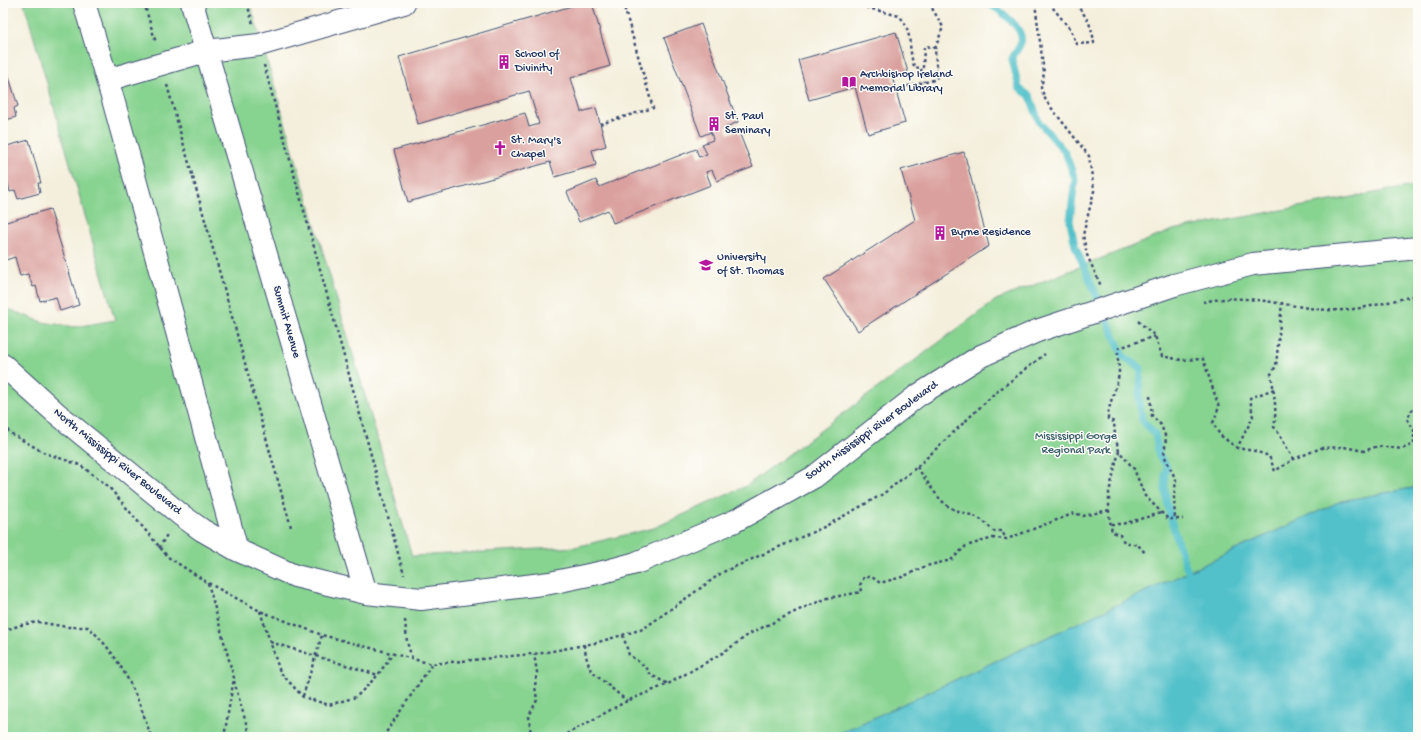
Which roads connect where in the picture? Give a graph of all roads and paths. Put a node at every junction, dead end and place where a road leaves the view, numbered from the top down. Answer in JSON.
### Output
{"nodes":[{"id":1,"x":84,"y":3,"type":"edge"},
{"id":2,"x":144,"y":3,"type":"edge"},
{"id":3,"x":192,"y":3,"type":"edge"},
{"id":4,"x":247,"y":3,"type":"edge"},
{"id":5,"x":404,"y":3,"type":"edge"},
{"id":6,"x":623,"y":3,"type":"edge"},
{"id":7,"x":849,"y":3,"type":"edge"},
{"id":8,"x":929,"y":3,"type":"edge"},
{"id":9,"x":1035,"y":3,"type":"edge"},
{"id":10,"x":1049,"y":3,"type":"edge"},
{"id":11,"x":1074,"y":3,"type":"edge"},
{"id":12,"x":259,"y":45,"type":"junction"},
{"id":13,"x":934,"y":49,"type":"junction"},
{"id":14,"x":206,"y":51,"type":"junction"},
{"id":15,"x":162,"y":63,"type":"junction"},
{"id":16,"x":920,"y":69,"type":"junction"},
{"id":17,"x":107,"y":80,"type":"junction"},
{"id":18,"x":924,"y":82,"type":"junction"},
{"id":19,"x":896,"y":89,"type":"dead end"},
{"id":20,"x":600,"y":124,"type":"dead end"},
{"id":21,"x":1418,"y":248,"type":"edge"},
{"id":22,"x":1103,"y":290,"type":"dead end"},
{"id":23,"x":1418,"y":295,"type":"edge"},
{"id":24,"x":1282,"y":302,"type":"junction"},
{"id":25,"x":1196,"y":304,"type":"dead end"},
{"id":26,"x":1132,"y":316,"type":"dead end"},
{"id":27,"x":1155,"y":336,"type":"junction"},
{"id":28,"x":1045,"y":354,"type":"dead end"},
{"id":29,"x":3,"y":365,"type":"edge"},
{"id":30,"x":1274,"y":389,"type":"junction"},
{"id":31,"x":1150,"y":396,"type":"dead end"},
{"id":32,"x":1418,"y":407,"type":"edge"},
{"id":33,"x":3,"y":425,"type":"edge"},
{"id":34,"x":1418,"y":442,"type":"edge"},
{"id":35,"x":1414,"y":444,"type":"junction"},
{"id":36,"x":1236,"y":448,"type":"junction"},
{"id":37,"x":1119,"y":451,"type":"junction"},
{"id":38,"x":1294,"y":459,"type":"junction"},
{"id":39,"x":917,"y":467,"type":"junction"},
{"id":40,"x":1109,"y":510,"type":"junction"},
{"id":41,"x":1161,"y":513,"type":"junction"},
{"id":42,"x":1183,"y":519,"type":"dead end"},
{"id":43,"x":1175,"y":520,"type":"junction"},
{"id":44,"x":1111,"y":524,"type":"junction"},
{"id":45,"x":291,"y":527,"type":"dead end"},
{"id":46,"x":1007,"y":539,"type":"junction"},
{"id":47,"x":236,"y":550,"type":"junction"},
{"id":48,"x":1146,"y":554,"type":"dead end"},
{"id":49,"x":208,"y":583,"type":"junction"},
{"id":50,"x":366,"y":593,"type":"junction"},
{"id":51,"x":408,"y":598,"type":"junction"},
{"id":52,"x":260,"y":611,"type":"junction"},
{"id":53,"x":3,"y":631,"type":"edge"},
{"id":54,"x":623,"y":635,"type":"junction"},
{"id":55,"x":322,"y":636,"type":"junction"},
{"id":56,"x":269,"y":642,"type":"junction"},
{"id":57,"x":584,"y":645,"type":"junction"},
{"id":58,"x":393,"y":653,"type":"junction"},
{"id":59,"x":534,"y":654,"type":"junction"},
{"id":60,"x":316,"y":656,"type":"junction"},
{"id":61,"x":412,"y":658,"type":"junction"},
{"id":62,"x":432,"y":664,"type":"junction"},
{"id":63,"x":378,"y":675,"type":"junction"},
{"id":64,"x":234,"y":678,"type":"junction"},
{"id":65,"x":668,"y":684,"type":"junction"},
{"id":66,"x":303,"y":697,"type":"junction"},
{"id":67,"x":627,"y":701,"type":"junction"},
{"id":68,"x":151,"y":737,"type":"edge"},
{"id":69,"x":224,"y":737,"type":"edge"},
{"id":70,"x":250,"y":737,"type":"edge"},
{"id":71,"x":383,"y":737,"type":"edge"},
{"id":72,"x":531,"y":737,"type":"edge"},
{"id":73,"x":561,"y":737,"type":"edge"}],
"edges":[{"from":1,"to":17,"type":"street"},
{"from":2,"to":15,"type":"path"},
{"from":3,"to":14,"type":"street","name":"Summit Avenue"},
{"from":4,"to":12,"type":"path"},
{"from":5,"to":12,"type":"street"},
{"from":6,"to":20,"type":"path"},
{"from":7,"to":16,"type":"path"},
{"from":8,"to":13,"type":"path"},
{"from":9,"to":22,"type":"path"},
{"from":10,"to":11,"type":"path"},
{"from":12,"to":14,"type":"street"},
{"from":12,"to":51,"type":"path"},
{"from":13,"to":16,"type":"path"},
{"from":13,"to":18,"type":"path"},
{"from":14,"to":15,"type":"street"},
{"from":14,"to":50,"type":"street","name":"Summit Avenue"},
{"from":15,"to":17,"type":"street"},
{"from":15,"to":45,"type":"path"},
{"from":16,"to":18,"type":"path"},
{"from":17,"to":47,"type":"street"},
{"from":18,"to":19,"type":"path"},
{"from":21,"to":51,"type":"street","name":"South Mississippi River Boulevard","bridge":true},
{"from":23,"to":24,"type":"path"},
{"from":24,"to":25,"type":"path"},
{"from":24,"to":30,"type":"path"},
{"from":26,"to":27,"type":"path"},
{"from":27,"to":36,"type":"path"},
{"from":27,"to":37,"type":"path"},
{"from":28,"to":39,"type":"path"},
{"from":29,"to":47,"type":"street","name":"North Mississippi River Boulevard"},
{"from":30,"to":36,"type":"path"},
{"from":30,"to":38,"type":"path"},
{"from":31,"to":43,"type":"path"},
{"from":32,"to":35,"type":"path"},
{"from":33,"to":49,"type":"path"},
{"from":34,"to":35,"type":"path"},
{"from":35,"to":38,"type":"path"},
{"from":36,"to":38,"type":"path"},
{"from":37,"to":40,"type":"path"},
{"from":37,"to":41,"type":"path"},
{"from":39,"to":46,"type":"path"},
{"from":39,"to":54,"type":"path"},
{"from":40,"to":44,"type":"path"},
{"from":40,"to":46,"type":"path"},
{"from":41,"to":43,"type":"path"},
{"from":41,"to":44,"type":"path"},
{"from":42,"to":43,"type":"path"},
{"from":44,"to":48,"type":"path"},
{"from":46,"to":65,"type":"path"},
{"from":47,"to":50,"type":"street","name":"South Mississippi River Boulevard"},
{"from":49,"to":52,"type":"path"},
{"from":49,"to":64,"type":"path"},
{"from":50,"to":51,"type":"street","name":"South Mississippi River Boulevard"},
{"from":51,"to":61,"type":"path"},
{"from":52,"to":55,"type":"path"},
{"from":52,"to":56,"type":"path"},
{"from":53,"to":68,"type":"path"},
{"from":54,"to":57,"type":"path"},
{"from":54,"to":65,"type":"path"},
{"from":55,"to":58,"type":"path"},
{"from":55,"to":60,"type":"path"},
{"from":56,"to":60,"type":"path"},
{"from":56,"to":66,"type":"path"},
{"from":57,"to":59,"type":"path"},
{"from":57,"to":67,"type":"path"},
{"from":58,"to":61,"type":"path"},
{"from":58,"to":63,"type":"path"},
{"from":59,"to":62,"type":"path"},
{"from":59,"to":72,"type":"path"},
{"from":60,"to":63,"type":"path"},
{"from":60,"to":66,"type":"path"},
{"from":61,"to":62,"type":"path"},
{"from":62,"to":71,"type":"path"},
{"from":63,"to":66,"type":"path"},
{"from":64,"to":69,"type":"path"},
{"from":64,"to":70,"type":"path"},
{"from":65,"to":67,"type":"path"},
{"from":67,"to":73,"type":"path"}]}
